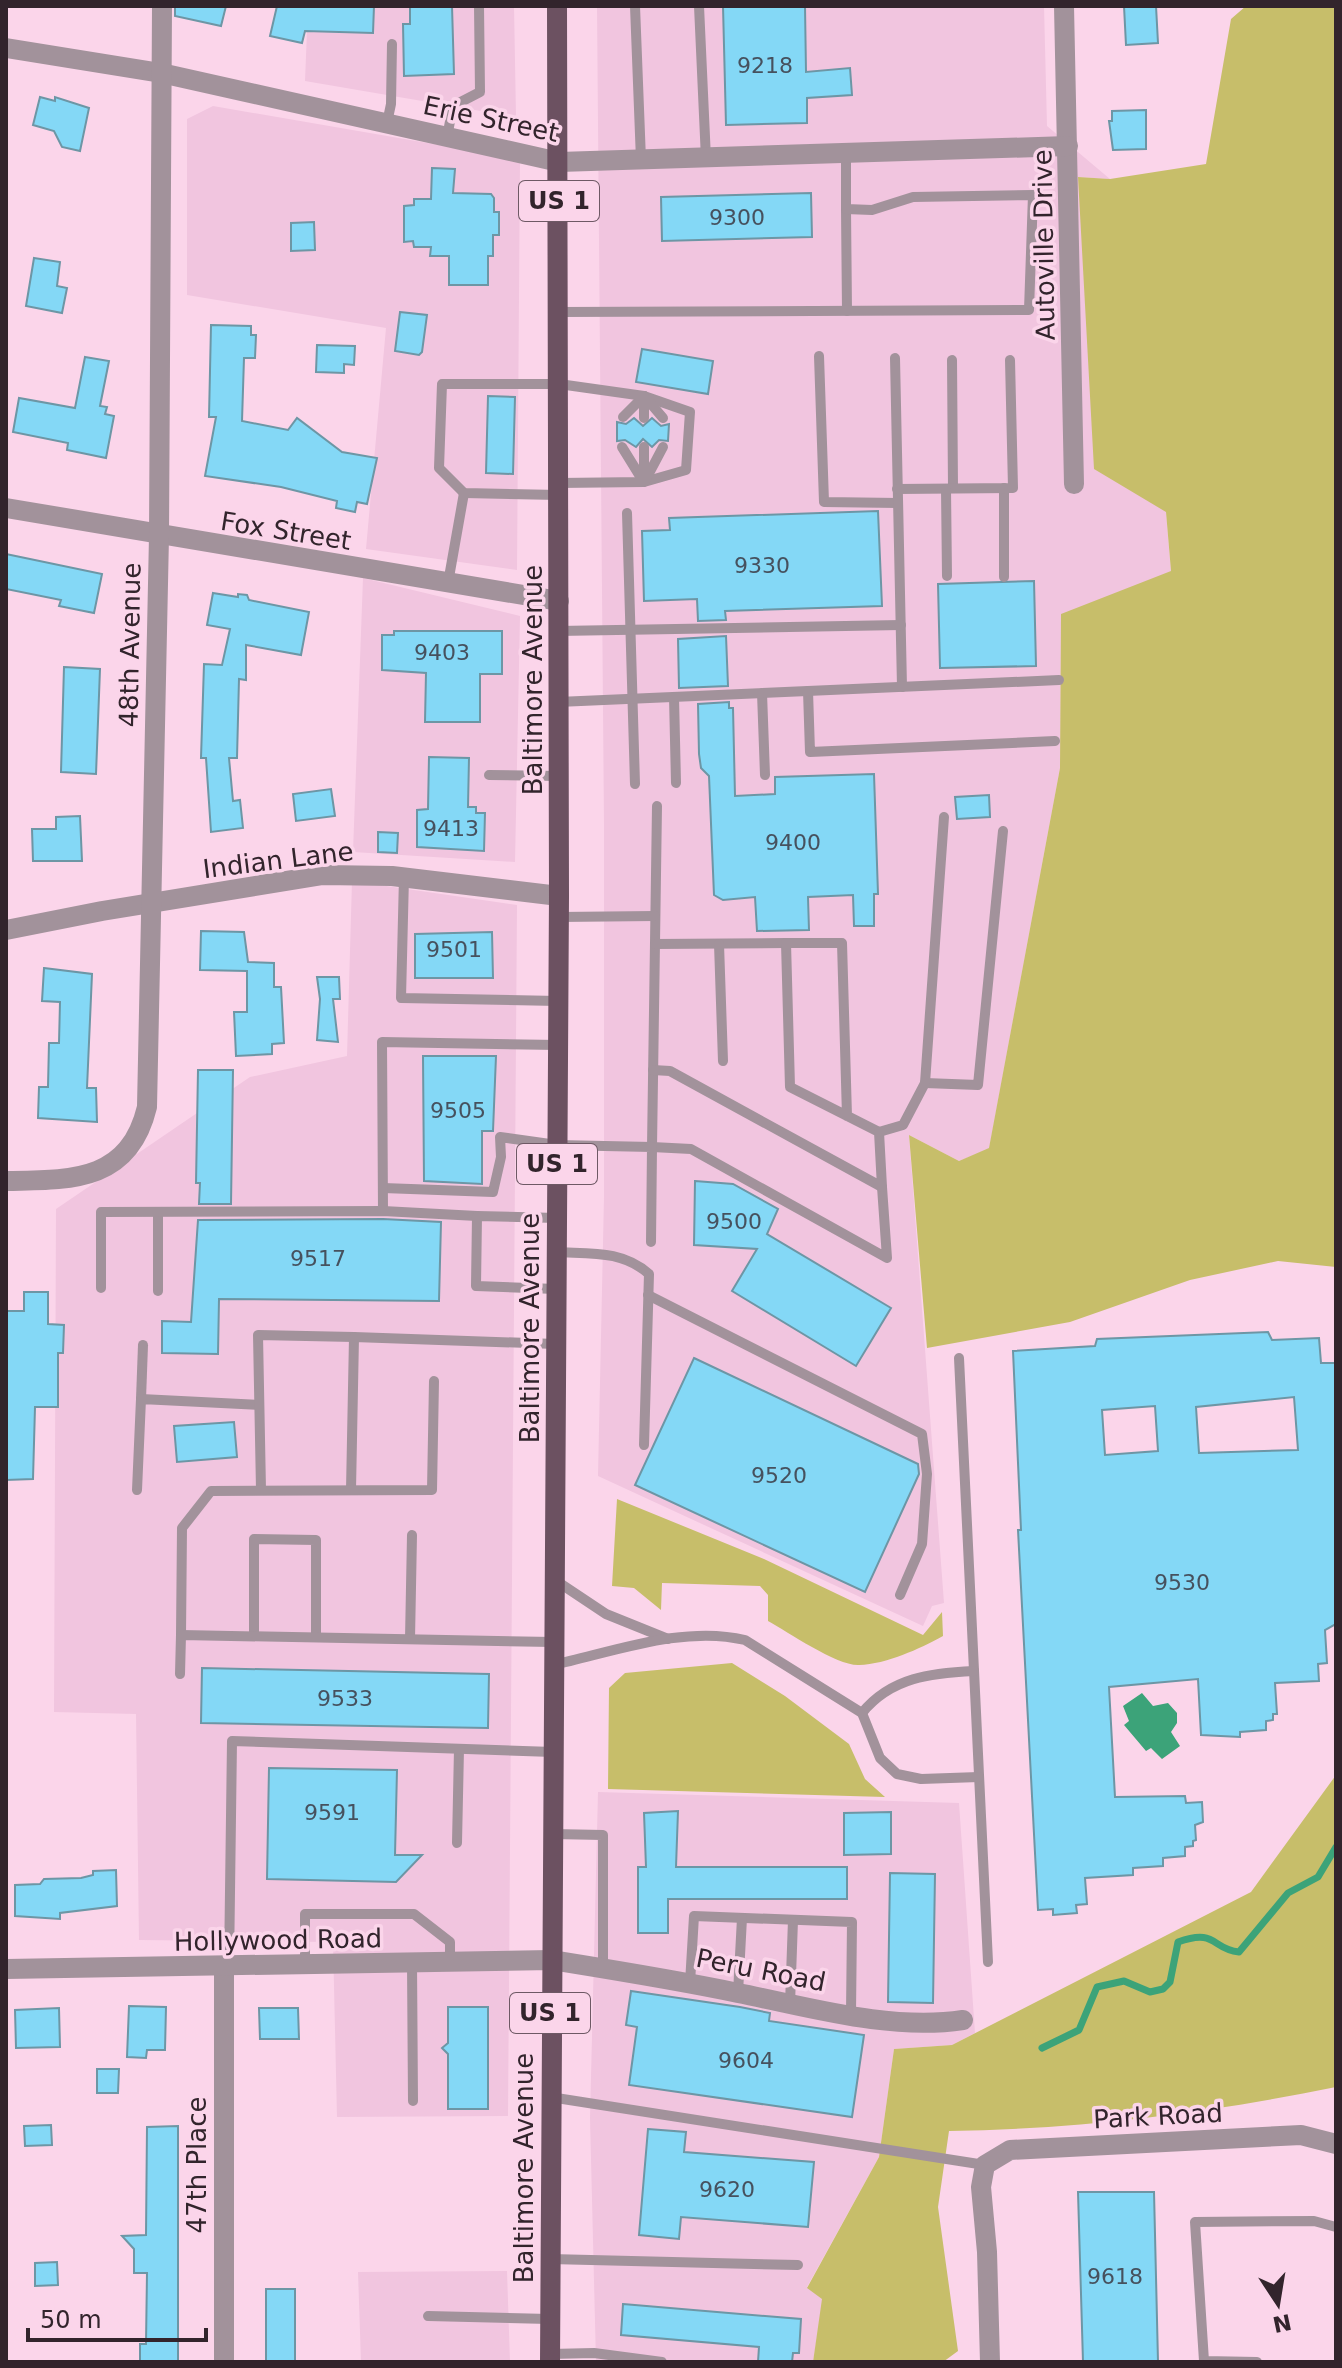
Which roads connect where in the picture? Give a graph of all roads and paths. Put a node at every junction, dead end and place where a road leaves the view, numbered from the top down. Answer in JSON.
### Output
{"nodes":[{"id":1,"x":162,"y":6,"type":"edge"},
{"id":2,"x":479,"y":6,"type":"edge"},
{"id":3,"x":557,"y":6,"type":"edge"},
{"id":4,"x":635,"y":6,"type":"edge"},
{"id":5,"x":699,"y":6,"type":"edge"},
{"id":6,"x":1064,"y":6,"type":"edge"},
{"id":7,"x":392,"y":44,"type":"dead end"},
{"id":8,"x":6,"y":48,"type":"edge"},
{"id":9,"x":161,"y":73,"type":"junction"},
{"id":10,"x":387,"y":123,"type":"junction"},
{"id":11,"x":447,"y":137,"type":"junction"},
{"id":12,"x":1068,"y":146,"type":"junction"},
{"id":13,"x":846,"y":153,"type":"junction"},
{"id":14,"x":706,"y":159,"type":"junction"},
{"id":15,"x":641,"y":160,"type":"junction"},
{"id":16,"x":559,"y":162,"type":"junction"},
{"id":17,"x":846,"y":209,"type":"junction"},
{"id":18,"x":847,"y":311,"type":"junction"},
{"id":19,"x":559,"y":312,"type":"junction"},
{"id":20,"x":819,"y":356,"type":"dead end"},
{"id":21,"x":895,"y":358,"type":"dead end"},
{"id":22,"x":952,"y":360,"type":"dead end"},
{"id":23,"x":1010,"y":360,"type":"dead end"},
{"id":24,"x":559,"y":384,"type":"junction"},
{"id":25,"x":644,"y":396,"type":"junction"},
{"id":26,"x":623,"y":417,"type":"dead end"},
{"id":27,"x":644,"y":418,"type":"dead end"},
{"id":28,"x":663,"y":418,"type":"dead end"},
{"id":29,"x":622,"y":447,"type":"dead end"},
{"id":30,"x":644,"y":447,"type":"dead end"},
{"id":31,"x":663,"y":447,"type":"dead end"},
{"id":32,"x":644,"y":482,"type":"junction"},
{"id":33,"x":1074,"y":484,"type":"dead end"},
{"id":34,"x":950,"y":488,"type":"junction"},
{"id":35,"x":1004,"y":488,"type":"junction"},
{"id":36,"x":559,"y":489,"type":"junction"},
{"id":37,"x":897,"y":489,"type":"junction"},
{"id":38,"x":464,"y":493,"type":"junction"},
{"id":39,"x":898,"y":503,"type":"junction"},
{"id":40,"x":6,"y":508,"type":"edge"},
{"id":41,"x":627,"y":513,"type":"dead end"},
{"id":42,"x":159,"y":536,"type":"junction"},
{"id":43,"x":947,"y":576,"type":"dead end"},
{"id":44,"x":1004,"y":577,"type":"dead end"},
{"id":45,"x":448,"y":583,"type":"junction"},
{"id":46,"x":559,"y":601,"type":"junction"},
{"id":47,"x":901,"y":625,"type":"junction"},
{"id":48,"x":628,"y":630,"type":"junction"},
{"id":49,"x":558,"y":631,"type":"junction"},
{"id":50,"x":1059,"y":680,"type":"dead end"},
{"id":51,"x":902,"y":687,"type":"junction"},
{"id":52,"x":808,"y":691,"type":"junction"},
{"id":53,"x":762,"y":693,"type":"junction"},
{"id":54,"x":674,"y":697,"type":"junction"},
{"id":55,"x":631,"y":698,"type":"junction"},
{"id":56,"x":556,"y":702,"type":"junction"},
{"id":57,"x":1055,"y":741,"type":"dead end"},
{"id":58,"x":489,"y":775,"type":"dead end"},
{"id":59,"x":765,"y":775,"type":"dead end"},
{"id":60,"x":559,"y":776,"type":"junction"},
{"id":61,"x":676,"y":783,"type":"dead end"},
{"id":62,"x":635,"y":784,"type":"dead end"},
{"id":63,"x":657,"y":806,"type":"dead end"},
{"id":64,"x":944,"y":817,"type":"dead end"},
{"id":65,"x":1003,"y":831,"type":"dead end"},
{"id":66,"x":404,"y":877,"type":"junction"},
{"id":67,"x":149,"y":905,"type":"junction"},
{"id":68,"x":559,"y":906,"type":"junction"},
{"id":69,"x":655,"y":916,"type":"junction"},
{"id":70,"x":6,"y":930,"type":"edge"},
{"id":71,"x":786,"y":943,"type":"junction"},
{"id":72,"x":655,"y":944,"type":"junction"},
{"id":73,"x":719,"y":944,"type":"junction"},
{"id":74,"x":558,"y":1001,"type":"junction"},
{"id":75,"x":558,"y":1045,"type":"junction"},
{"id":76,"x":723,"y":1061,"type":"dead end"},
{"id":77,"x":653,"y":1070,"type":"junction"},
{"id":78,"x":925,"y":1083,"type":"junction"},
{"id":79,"x":847,"y":1116,"type":"junction"},
{"id":80,"x":879,"y":1132,"type":"junction"},
{"id":81,"x":557,"y":1145,"type":"junction"},
{"id":82,"x":652,"y":1147,"type":"junction"},
{"id":83,"x":6,"y":1181,"type":"edge"},
{"id":84,"x":882,"y":1187,"type":"junction"},
{"id":85,"x":383,"y":1188,"type":"junction"},
{"id":86,"x":383,"y":1211,"type":"junction"},
{"id":87,"x":158,"y":1213,"type":"junction"},
{"id":88,"x":477,"y":1216,"type":"junction"},
{"id":89,"x":557,"y":1218,"type":"junction"},
{"id":90,"x":651,"y":1242,"type":"dead end"},
{"id":91,"x":556,"y":1252,"type":"junction"},
{"id":92,"x":101,"y":1288,"type":"dead end"},
{"id":93,"x":556,"y":1289,"type":"junction"},
{"id":94,"x":158,"y":1291,"type":"dead end"},
{"id":95,"x":648,"y":1295,"type":"junction"},
{"id":96,"x":354,"y":1337,"type":"junction"},
{"id":97,"x":555,"y":1344,"type":"junction"},
{"id":98,"x":143,"y":1345,"type":"dead end"},
{"id":99,"x":959,"y":1358,"type":"dead end"},
{"id":100,"x":434,"y":1381,"type":"dead end"},
{"id":101,"x":141,"y":1399,"type":"junction"},
{"id":102,"x":259,"y":1405,"type":"junction"},
{"id":103,"x":644,"y":1445,"type":"dead end"},
{"id":104,"x":137,"y":1490,"type":"dead end"},
{"id":105,"x":261,"y":1490,"type":"junction"},
{"id":106,"x":351,"y":1490,"type":"junction"},
{"id":107,"x":412,"y":1535,"type":"dead end"},
{"id":108,"x":554,"y":1579,"type":"junction"},
{"id":109,"x":900,"y":1595,"type":"dead end"},
{"id":110,"x":181,"y":1635,"type":"junction"},
{"id":111,"x":254,"y":1636,"type":"junction"},
{"id":112,"x":316,"y":1637,"type":"junction"},
{"id":113,"x":410,"y":1639,"type":"junction"},
{"id":114,"x":670,"y":1640,"type":"junction"},
{"id":115,"x":553,"y":1642,"type":"junction"},
{"id":116,"x":553,"y":1665,"type":"junction"},
{"id":117,"x":974,"y":1671,"type":"junction"},
{"id":118,"x":180,"y":1674,"type":"dead end"},
{"id":119,"x":862,"y":1713,"type":"junction"},
{"id":120,"x":459,"y":1749,"type":"junction"},
{"id":121,"x":553,"y":1752,"type":"junction"},
{"id":122,"x":979,"y":1777,"type":"junction"},
{"id":123,"x":552,"y":1834,"type":"junction"},
{"id":124,"x":457,"y":1843,"type":"dead end"},
{"id":125,"x":742,"y":1918,"type":"junction"},
{"id":126,"x":793,"y":1920,"type":"junction"},
{"id":127,"x":551,"y":1960,"type":"junction"},
{"id":128,"x":450,"y":1962,"type":"junction"},
{"id":129,"x":988,"y":1962,"type":"dead end"},
{"id":130,"x":412,"y":1963,"type":"junction"},
{"id":131,"x":305,"y":1966,"type":"junction"},
{"id":132,"x":603,"y":1966,"type":"junction"},
{"id":133,"x":226,"y":1967,"type":"junction"},
{"id":134,"x":6,"y":1969,"type":"edge"},
{"id":135,"x":690,"y":1983,"type":"junction"},
{"id":136,"x":738,"y":1993,"type":"junction"},
{"id":137,"x":790,"y":2004,"type":"junction"},
{"id":138,"x":851,"y":2013,"type":"junction"},
{"id":139,"x":963,"y":2020,"type":"dead end"},
{"id":140,"x":550,"y":2097,"type":"junction"},
{"id":141,"x":413,"y":2101,"type":"dead end"},
{"id":142,"x":1336,"y":2144,"type":"edge"},
{"id":143,"x":985,"y":2165,"type":"junction"},
{"id":144,"x":1336,"y":2227,"type":"edge"},
{"id":145,"x":550,"y":2259,"type":"junction"},
{"id":146,"x":798,"y":2265,"type":"dead end"},
{"id":147,"x":428,"y":2316,"type":"dead end"},
{"id":148,"x":549,"y":2319,"type":"junction"},
{"id":149,"x":550,"y":2358,"type":"edge"},
{"id":150,"x":1257,"y":2361,"type":"edge"},
{"id":151,"x":224,"y":2362,"type":"edge"},
{"id":152,"x":662,"y":2362,"type":"edge"},
{"id":153,"x":990,"y":2362,"type":"edge"},
{"id":154,"x":1204,"y":2362,"type":"edge"}],
"edges":[{"from":1,"to":9,"type":"street","name":"48th Avenue"},
{"from":2,"to":11,"type":"lane"},
{"from":3,"to":16,"type":"main road","name":"Baltimore Avenue","number":"US 1"},
{"from":4,"to":15,"type":"lane"},
{"from":5,"to":14,"type":"lane"},
{"from":6,"to":12,"type":"street","name":"Autoville Drive"},
{"from":7,"to":10,"type":"lane"},
{"from":8,"to":9,"type":"street","name":"Erie Street"},
{"from":9,"to":10,"type":"street","name":"Erie Street"},
{"from":9,"to":42,"type":"street","name":"48th Avenue"},
{"from":10,"to":11,"type":"street","name":"Erie Street"},
{"from":11,"to":16,"type":"street","name":"Erie Street"},
{"from":12,"to":13,"type":"street","name":"Erie Street"},
{"from":12,"to":33,"type":"street","name":"Autoville Drive"},
{"from":13,"to":14,"type":"street","name":"Erie Street"},
{"from":13,"to":17,"type":"lane"},
{"from":14,"to":15,"type":"street","name":"Erie Street"},
{"from":15,"to":16,"type":"street","name":"Erie Street"},
{"from":16,"to":19,"type":"main road","name":"Baltimore Avenue","number":"US 1"},
{"from":17,"to":18,"type":"lane"},
{"from":17,"to":18,"type":"lane"},
{"from":18,"to":19,"type":"lane"},
{"from":19,"to":24,"type":"main road","name":"Baltimore Avenue","number":"US 1"},
{"from":20,"to":39,"type":"lane"},
{"from":21,"to":37,"type":"lane"},
{"from":22,"to":34,"type":"lane"},
{"from":23,"to":35,"type":"lane"},
{"from":24,"to":25,"type":"lane"},
{"from":24,"to":36,"type":"main road","name":"Baltimore Avenue","number":"US 1"},
{"from":24,"to":38,"type":"lane"},
{"from":25,"to":26,"type":"lane"},
{"from":25,"to":27,"type":"lane"},
{"from":25,"to":28,"type":"lane"},
{"from":25,"to":32,"type":"lane"},
{"from":29,"to":32,"type":"lane"},
{"from":30,"to":32,"type":"lane"},
{"from":31,"to":32,"type":"lane"},
{"from":32,"to":36,"type":"lane"},
{"from":34,"to":35,"type":"lane"},
{"from":34,"to":37,"type":"lane"},
{"from":34,"to":43,"type":"lane"},
{"from":35,"to":44,"type":"lane"},
{"from":36,"to":38,"type":"lane"},
{"from":36,"to":46,"type":"main road","name":"Baltimore Avenue","number":"US 1"},
{"from":37,"to":39,"type":"lane"},
{"from":38,"to":45,"type":"lane"},
{"from":39,"to":47,"type":"lane"},
{"from":40,"to":42,"type":"street","name":"Fox Street"},
{"from":41,"to":48,"type":"lane"},
{"from":42,"to":45,"type":"street","name":"Fox Street"},
{"from":42,"to":67,"type":"street","name":"48th Avenue"},
{"from":45,"to":46,"type":"street","name":"Fox Street"},
{"from":46,"to":49,"type":"main road","name":"Baltimore Avenue","number":"US 1"},
{"from":47,"to":48,"type":"lane"},
{"from":47,"to":51,"type":"lane"},
{"from":48,"to":49,"type":"lane"},
{"from":48,"to":55,"type":"lane"},
{"from":49,"to":56,"type":"main road","name":"Baltimore Avenue","number":"US 1"},
{"from":50,"to":51,"type":"lane"},
{"from":51,"to":52,"type":"lane"},
{"from":52,"to":53,"type":"lane"},
{"from":52,"to":57,"type":"lane"},
{"from":53,"to":54,"type":"lane"},
{"from":53,"to":59,"type":"lane"},
{"from":54,"to":55,"type":"lane"},
{"from":54,"to":61,"type":"lane"},
{"from":55,"to":56,"type":"lane"},
{"from":55,"to":62,"type":"lane"},
{"from":56,"to":60,"type":"main road","name":"Baltimore Avenue","number":"US 1"},
{"from":58,"to":60,"type":"lane"},
{"from":60,"to":68,"type":"main road","name":"Baltimore Avenue","number":"US 1"},
{"from":63,"to":69,"type":"lane"},
{"from":64,"to":78,"type":"lane"},
{"from":65,"to":78,"type":"lane"},
{"from":66,"to":67,"type":"street","name":"Indian Lane"},
{"from":66,"to":68,"type":"street","name":"Indian Lane"},
{"from":66,"to":74,"type":"lane"},
{"from":67,"to":70,"type":"street","name":"Indian Lane"},
{"from":67,"to":83,"type":"street","name":"48th Avenue"},
{"from":68,"to":69,"type":"lane"},
{"from":68,"to":74,"type":"main road","name":"Baltimore Avenue","number":"US 1"},
{"from":69,"to":72,"type":"lane"},
{"from":71,"to":73,"type":"lane"},
{"from":71,"to":79,"type":"lane"},
{"from":71,"to":79,"type":"lane"},
{"from":72,"to":73,"type":"lane"},
{"from":72,"to":77,"type":"lane"},
{"from":73,"to":76,"type":"lane"},
{"from":74,"to":75,"type":"main road","name":"Baltimore Avenue","number":"US 1"},
{"from":75,"to":81,"type":"main road","name":"Baltimore Avenue","number":"US 1"},
{"from":75,"to":85,"type":"lane"},
{"from":77,"to":82,"type":"lane"},
{"from":77,"to":84,"type":"lane"},
{"from":78,"to":80,"type":"lane"},
{"from":79,"to":80,"type":"lane"},
{"from":80,"to":84,"type":"lane"},
{"from":81,"to":82,"type":"lane"},
{"from":81,"to":85,"type":"lane"},
{"from":81,"to":89,"type":"main road","name":"Baltimore Avenue","number":"US 1"},
{"from":82,"to":84,"type":"lane"},
{"from":82,"to":90,"type":"lane"},
{"from":85,"to":86,"type":"lane"},
{"from":86,"to":87,"type":"lane"},
{"from":86,"to":88,"type":"lane"},
{"from":87,"to":92,"type":"lane"},
{"from":87,"to":94,"type":"lane"},
{"from":88,"to":89,"type":"lane"},
{"from":88,"to":93,"type":"lane"},
{"from":89,"to":91,"type":"main road","name":"Baltimore Avenue","number":"US 1"},
{"from":91,"to":93,"type":"main road","name":"Baltimore Avenue","number":"US 1"},
{"from":91,"to":95,"type":"lane"},
{"from":93,"to":97,"type":"main road","name":"Baltimore Avenue","number":"US 1"},
{"from":95,"to":103,"type":"lane"},
{"from":95,"to":109,"type":"lane"},
{"from":96,"to":97,"type":"lane"},
{"from":96,"to":102,"type":"lane"},
{"from":96,"to":106,"type":"lane"},
{"from":97,"to":108,"type":"main road","name":"Baltimore Avenue","number":"US 1"},
{"from":98,"to":101,"type":"lane"},
{"from":99,"to":117,"type":"lane"},
{"from":100,"to":106,"type":"lane"},
{"from":101,"to":102,"type":"lane"},
{"from":101,"to":104,"type":"lane"},
{"from":102,"to":105,"type":"lane"},
{"from":105,"to":106,"type":"lane"},
{"from":105,"to":110,"type":"lane"},
{"from":107,"to":113,"type":"lane"},
{"from":108,"to":114,"type":"lane"},
{"from":108,"to":115,"type":"main road","name":"Baltimore Avenue","number":"US 1"},
{"from":110,"to":111,"type":"lane"},
{"from":110,"to":118,"type":"lane"},
{"from":111,"to":112,"type":"lane"},
{"from":111,"to":112,"type":"lane"},
{"from":112,"to":113,"type":"lane"},
{"from":113,"to":115,"type":"lane"},
{"from":114,"to":116,"type":"lane"},
{"from":114,"to":119,"type":"lane"},
{"from":115,"to":116,"type":"main road","name":"Baltimore Avenue","number":"US 1"},
{"from":116,"to":121,"type":"main road","name":"Baltimore Avenue","number":"US 1"},
{"from":117,"to":119,"type":"lane"},
{"from":117,"to":122,"type":"lane"},
{"from":119,"to":122,"type":"lane"},
{"from":120,"to":121,"type":"lane"},
{"from":120,"to":124,"type":"lane"},
{"from":120,"to":133,"type":"lane"},
{"from":121,"to":123,"type":"main road","name":"Baltimore Avenue","number":"US 1"},
{"from":122,"to":129,"type":"lane"},
{"from":123,"to":127,"type":"main road","name":"Baltimore Avenue","number":"US 1"},
{"from":123,"to":132,"type":"lane"},
{"from":125,"to":126,"type":"lane"},
{"from":125,"to":135,"type":"lane"},
{"from":125,"to":136,"type":"lane"},
{"from":126,"to":137,"type":"lane"},
{"from":126,"to":138,"type":"lane"},
{"from":127,"to":128,"type":"street","name":"Hollywood Road"},
{"from":127,"to":132,"type":"street","name":"Peru Road"},
{"from":127,"to":140,"type":"main road","name":"Baltimore Avenue","number":"US 1"},
{"from":128,"to":130,"type":"street","name":"Hollywood Road"},
{"from":128,"to":131,"type":"lane"},
{"from":130,"to":131,"type":"street","name":"Hollywood Road"},
{"from":130,"to":141,"type":"lane"},
{"from":131,"to":133,"type":"street","name":"Hollywood Road"},
{"from":132,"to":135,"type":"street","name":"Peru Road"},
{"from":133,"to":134,"type":"street","name":"Hollywood Road"},
{"from":133,"to":151,"type":"street","name":"47th Place"},
{"from":135,"to":136,"type":"street","name":"Peru Road"},
{"from":136,"to":137,"type":"street","name":"Peru Road"},
{"from":137,"to":138,"type":"street","name":"Peru Road"},
{"from":138,"to":139,"type":"street","name":"Peru Road"},
{"from":140,"to":143,"type":"lane"},
{"from":140,"to":145,"type":"main road","name":"Baltimore Avenue","number":"US 1"},
{"from":142,"to":143,"type":"street","name":"Park Road"},
{"from":143,"to":153,"type":"street"},
{"from":144,"to":154,"type":"lane"},
{"from":145,"to":146,"type":"lane"},
{"from":145,"to":148,"type":"main road","name":"Baltimore Avenue","number":"US 1"},
{"from":147,"to":148,"type":"lane"},
{"from":148,"to":149,"type":"main road","name":"Baltimore Avenue","number":"US 1"},
{"from":149,"to":152,"type":"lane"},
{"from":150,"to":154,"type":"lane"}]}
